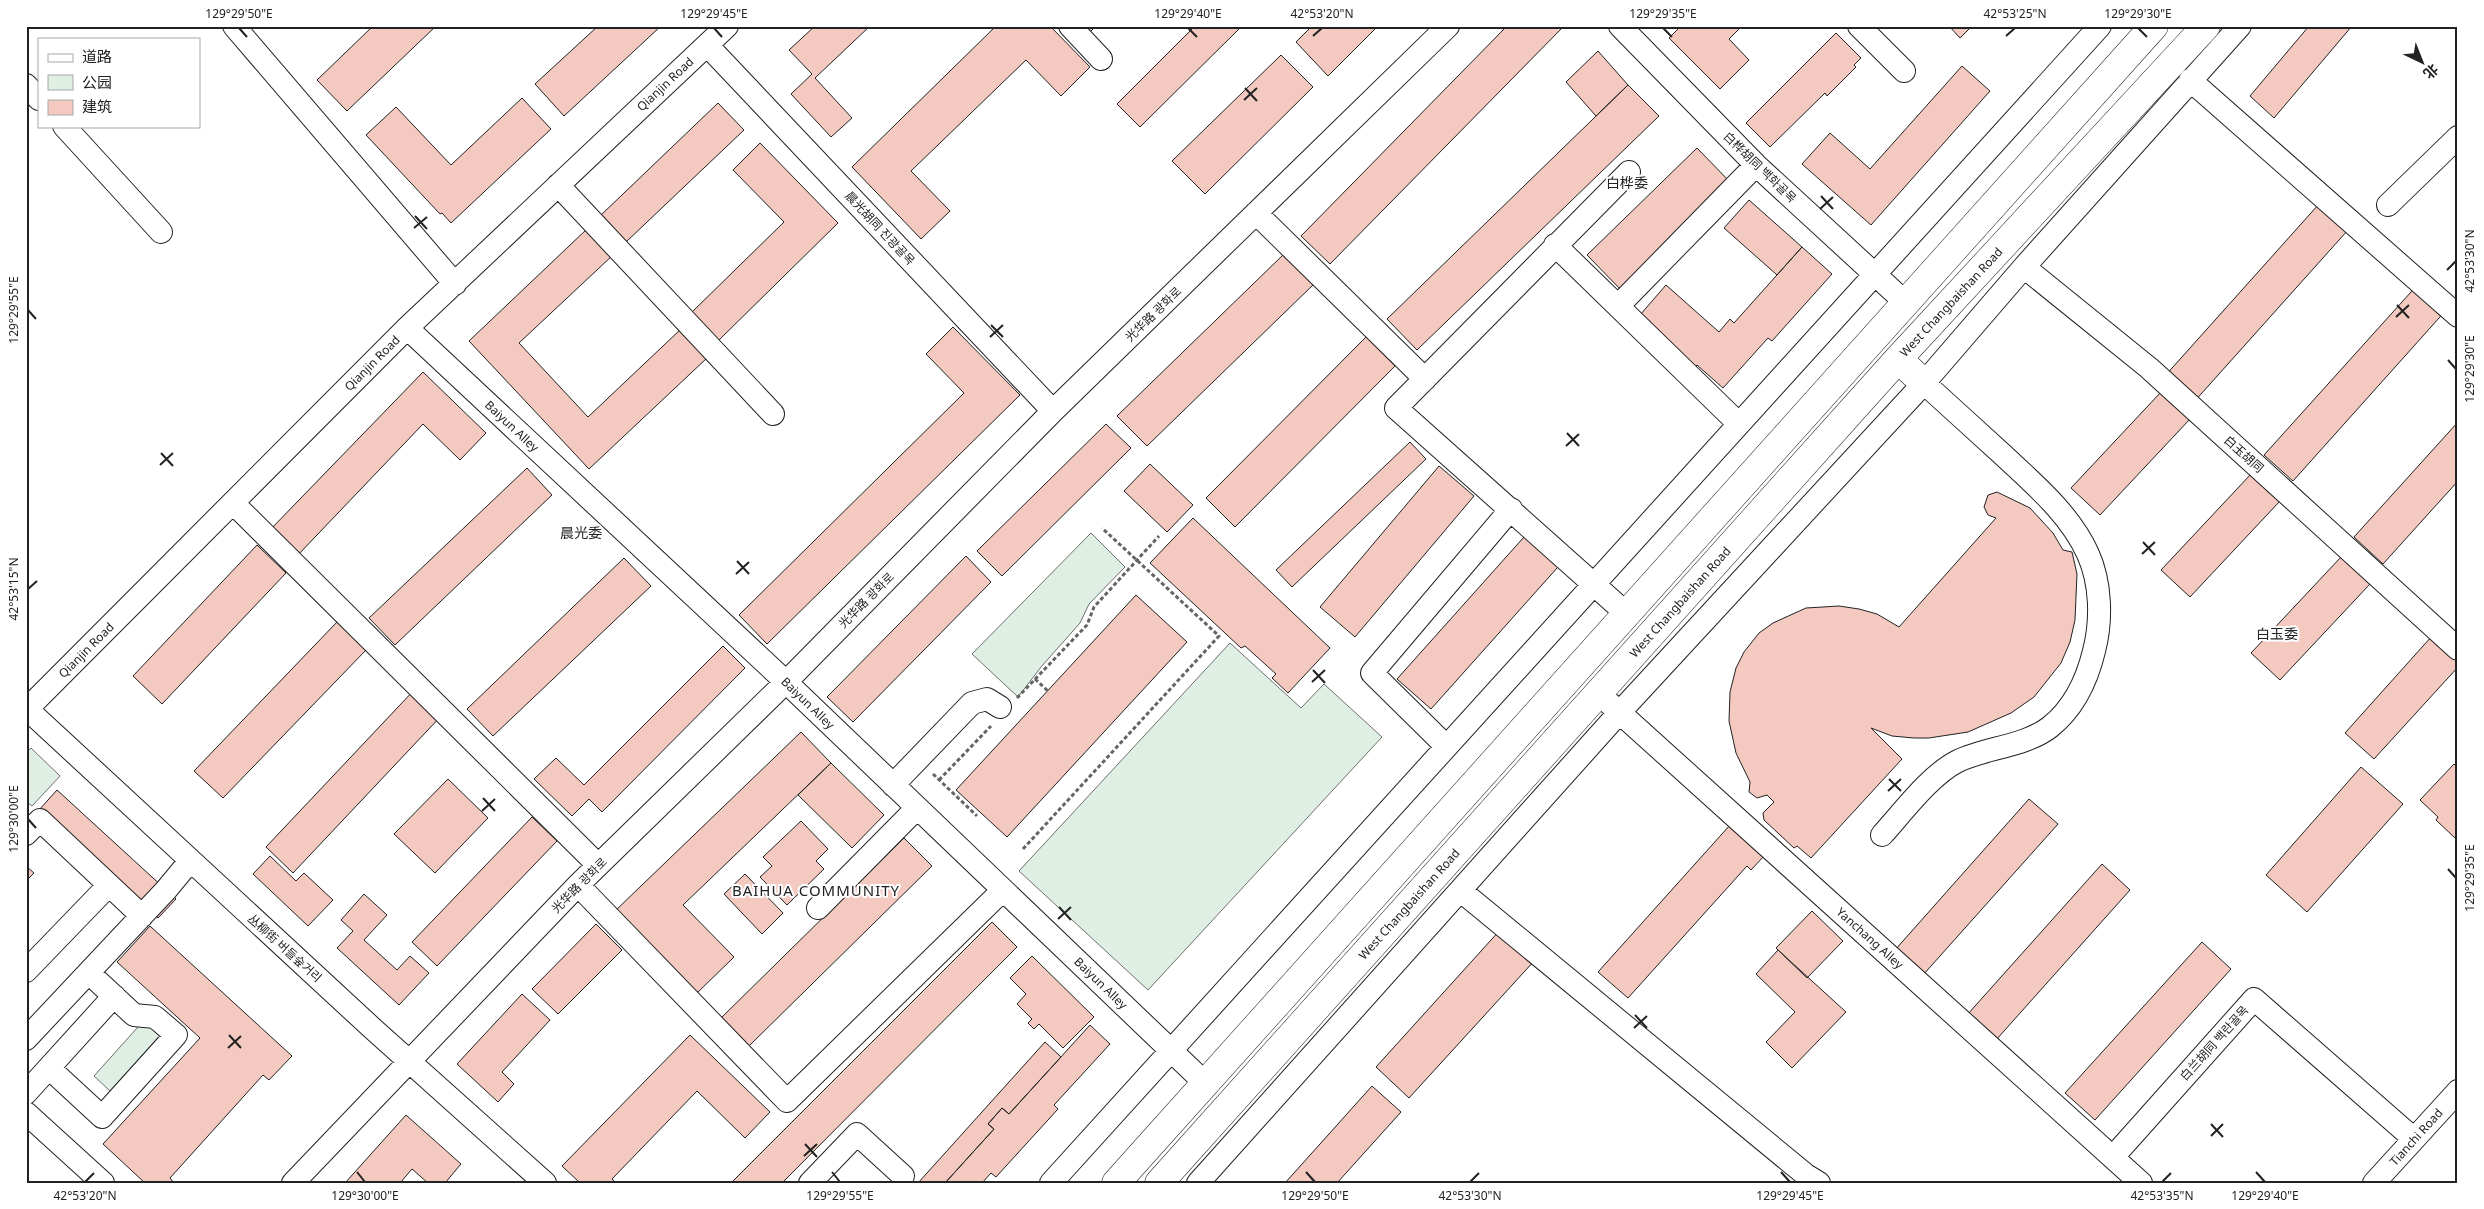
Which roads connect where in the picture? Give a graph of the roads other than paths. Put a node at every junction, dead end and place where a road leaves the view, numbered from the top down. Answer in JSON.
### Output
{"nodes":[{"id":1,"x":234,"y":26,"type":"edge"},
{"id":2,"x":727,"y":26,"type":"edge"},
{"id":3,"x":1070,"y":26,"type":"edge"},
{"id":4,"x":1448,"y":26,"type":"edge"},
{"id":5,"x":1620,"y":26,"type":"edge"},
{"id":6,"x":1859,"y":26,"type":"edge"},
{"id":7,"x":2100,"y":26,"type":"edge"},
{"id":8,"x":2154,"y":26,"type":"edge"},
{"id":9,"x":2206,"y":26,"type":"edge"},
{"id":10,"x":2240,"y":26,"type":"edge"},
{"id":11,"x":707,"y":45,"type":"junction"},
{"id":12,"x":1101,"y":59,"type":"dead end"},
{"id":13,"x":1904,"y":71,"type":"dead end"},
{"id":14,"x":2190,"y":80,"type":"junction"},
{"id":15,"x":26,"y":85,"type":"edge"},
{"id":16,"x":38,"y":98,"type":"edge"},
{"id":17,"x":66,"y":128,"type":"edge"},
{"id":18,"x":2458,"y":137,"type":"edge"},
{"id":19,"x":1756,"y":165,"type":"junction"},
{"id":20,"x":1629,"y":172,"type":"dead end"},
{"id":21,"x":558,"y":185,"type":"junction"},
{"id":22,"x":2388,"y":205,"type":"dead end"},
{"id":23,"x":1256,"y":213,"type":"junction"},
{"id":24,"x":161,"y":232,"type":"dead end"},
{"id":25,"x":1555,"y":245,"type":"junction"},
{"id":26,"x":2024,"y":268,"type":"junction"},
{"id":27,"x":1876,"y":276,"type":"junction"},
{"id":28,"x":455,"y":284,"type":"junction"},
{"id":29,"x":1906,"y":303,"type":"junction"},
{"id":30,"x":1618,"y":306,"type":"junction"},
{"id":31,"x":2458,"y":316,"type":"edge"},
{"id":32,"x":407,"y":328,"type":"junction"},
{"id":33,"x":1898,"y":359,"type":"junction"},
{"id":34,"x":1425,"y":379,"type":"junction"},
{"id":35,"x":1924,"y":383,"type":"junction"},
{"id":36,"x":1053,"y":411,"type":"junction"},
{"id":37,"x":773,"y":414,"type":"dead end"},
{"id":38,"x":1739,"y":424,"type":"junction"},
{"id":39,"x":233,"y":503,"type":"junction"},
{"id":40,"x":1511,"y":510,"type":"junction"},
{"id":41,"x":1594,"y":584,"type":"junction"},
{"id":42,"x":1627,"y":614,"type":"junction"},
{"id":43,"x":2458,"y":649,"type":"edge"},
{"id":44,"x":786,"y":682,"type":"junction"},
{"id":45,"x":1598,"y":693,"type":"junction"},
{"id":46,"x":27,"y":710,"type":"edge"},
{"id":47,"x":1003,"y":710,"type":"road end"},
{"id":48,"x":1619,"y":713,"type":"junction"},
{"id":49,"x":1446,"y":746,"type":"junction"},
{"id":50,"x":893,"y":785,"type":"junction"},
{"id":51,"x":917,"y":808,"type":"junction"},
{"id":52,"x":26,"y":834,"type":"edge"},
{"id":53,"x":1882,"y":835,"type":"dead end"},
{"id":54,"x":190,"y":861,"type":"junction"},
{"id":55,"x":598,"y":865,"type":"junction"},
{"id":56,"x":109,"y":885,"type":"junction"},
{"id":57,"x":578,"y":885,"type":"junction"},
{"id":58,"x":1003,"y":890,"type":"junction"},
{"id":59,"x":1461,"y":891,"type":"junction"},
{"id":60,"x":818,"y":908,"type":"dead end"},
{"id":61,"x":142,"y":916,"type":"junction"},
{"id":62,"x":26,"y":971,"type":"edge"},
{"id":63,"x":89,"y":973,"type":"junction"},
{"id":64,"x":114,"y":996,"type":"junction"},
{"id":65,"x":26,"y":1039,"type":"edge"},
{"id":66,"x":1170,"y":1050,"type":"junction"},
{"id":67,"x":410,"y":1060,"type":"junction"},
{"id":68,"x":49,"y":1068,"type":"junction"},
{"id":69,"x":1205,"y":1083,"type":"junction"},
{"id":70,"x":2458,"y":1090,"type":"edge"},
{"id":71,"x":26,"y":1093,"type":"edge"},
{"id":72,"x":26,"y":1113,"type":"edge"},
{"id":73,"x":2414,"y":1139,"type":"junction"},
{"id":74,"x":2112,"y":1157,"type":"junction"},
{"id":75,"x":903,"y":1176,"type":"dead end"},
{"id":76,"x":103,"y":1183,"type":"edge"},
{"id":77,"x":293,"y":1183,"type":"edge"},
{"id":78,"x":545,"y":1183,"type":"edge"},
{"id":79,"x":810,"y":1183,"type":"edge"},
{"id":80,"x":1051,"y":1183,"type":"edge"},
{"id":81,"x":1116,"y":1183,"type":"edge"},
{"id":82,"x":1159,"y":1183,"type":"edge"},
{"id":83,"x":1198,"y":1183,"type":"edge"},
{"id":84,"x":1819,"y":1183,"type":"edge"},
{"id":85,"x":2142,"y":1183,"type":"edge"},
{"id":86,"x":2374,"y":1183,"type":"edge"}],
"edges":[{"from":1,"to":28,"type":"street"},
{"from":2,"to":11,"type":"street","name":"Qianjin Road"},
{"from":3,"to":12,"type":"street"},
{"from":4,"to":23,"type":"street","name":"光华路 광화로"},
{"from":5,"to":19,"type":"street","name":"白桦胡同 백화골목"},
{"from":6,"to":13,"type":"street"},
{"from":7,"to":27,"type":"street"},
{"from":8,"to":29,"type":"main road"},
{"from":9,"to":33,"type":"main road","name":"West Changbaishan Road"},
{"from":10,"to":14,"type":"street"},
{"from":11,"to":21,"type":"street","name":"Qianjin Road"},
{"from":11,"to":36,"type":"street","name":"晨光胡同 진광골목"},
{"from":14,"to":26,"type":"street"},
{"from":14,"to":31,"type":"street"},
{"from":15,"to":16,"type":"street"},
{"from":17,"to":24,"type":"street"},
{"from":18,"to":22,"type":"street"},
{"from":19,"to":27,"type":"street","name":"白桦胡同 백화골목"},
{"from":19,"to":30,"type":"street"},
{"from":20,"to":25,"type":"street"},
{"from":21,"to":28,"type":"street","name":"Qianjin Road"},
{"from":21,"to":37,"type":"street"},
{"from":23,"to":34,"type":"street"},
{"from":23,"to":36,"type":"street","name":"光华路 광화로"},
{"from":25,"to":30,"type":"street"},
{"from":25,"to":34,"type":"street"},
{"from":26,"to":35,"type":"street"},
{"from":26,"to":43,"type":"street","name":"白玉胡同"},
{"from":27,"to":29,"type":"street","name":"白桦胡同 백화골목"},
{"from":27,"to":38,"type":"street"},
{"from":28,"to":32,"type":"street","name":"Qianjin Road"},
{"from":29,"to":42,"type":"main road"},
{"from":30,"to":38,"type":"street"},
{"from":32,"to":39,"type":"street","name":"Qianjin Road"},
{"from":32,"to":44,"type":"street","name":"Baiyun Alley"},
{"from":33,"to":35,"type":"main road"},
{"from":33,"to":45,"type":"main road","name":"West Changbaishan Road"},
{"from":34,"to":40,"type":"street"},
{"from":35,"to":48,"type":"street"},
{"from":35,"to":53,"type":"street"},
{"from":36,"to":44,"type":"street","name":"光华路 광화로"},
{"from":38,"to":41,"type":"street"},
{"from":39,"to":46,"type":"street","name":"Qianjin Road"},
{"from":39,"to":55,"type":"street"},
{"from":40,"to":41,"type":"street"},
{"from":40,"to":49,"type":"street"},
{"from":41,"to":42,"type":"street"},
{"from":41,"to":49,"type":"street"},
{"from":42,"to":69,"type":"main road"},
{"from":44,"to":50,"type":"street","name":"Baiyun Alley"},
{"from":44,"to":55,"type":"street","name":"光华路 광화로"},
{"from":45,"to":48,"type":"street","name":"Yanchang Alley"},
{"from":45,"to":82,"type":"main road","name":"West Changbaishan Road"},
{"from":46,"to":54,"type":"street","name":"丛柳街 버들숲거리"},
{"from":47,"to":50,"type":"street"},
{"from":48,"to":59,"type":"street"},
{"from":48,"to":74,"type":"street","name":"Yanchang Alley"},
{"from":49,"to":66,"type":"street"},
{"from":50,"to":51,"type":"street","name":"Baiyun Alley"},
{"from":51,"to":58,"type":"street","name":"Baiyun Alley"},
{"from":51,"to":60,"type":"street"},
{"from":52,"to":56,"type":"street"},
{"from":54,"to":61,"type":"street"},
{"from":54,"to":67,"type":"street","name":"丛柳街 버들숲거리"},
{"from":55,"to":57,"type":"street","name":"光华路 광화로"},
{"from":56,"to":61,"type":"street"},
{"from":56,"to":62,"type":"street"},
{"from":57,"to":58,"type":"street"},
{"from":57,"to":67,"type":"street","name":"光华路 광화로"},
{"from":58,"to":66,"type":"street","name":"Baiyun Alley"},
{"from":59,"to":83,"type":"street"},
{"from":59,"to":84,"type":"street"},
{"from":61,"to":63,"type":"street"},
{"from":63,"to":64,"type":"street"},
{"from":63,"to":65,"type":"street"},
{"from":64,"to":68,"type":"street"},
{"from":64,"to":68,"type":"street"},
{"from":66,"to":69,"type":"street","name":"Baiyun Alley"},
{"from":66,"to":80,"type":"street"},
{"from":67,"to":77,"type":"street","name":"光华路 광화로"},
{"from":67,"to":78,"type":"street","name":"丛柳街 버들숲거리"},
{"from":68,"to":71,"type":"street"},
{"from":69,"to":81,"type":"main road"},
{"from":70,"to":73,"type":"street","name":"Tianchi Road"},
{"from":72,"to":76,"type":"street"},
{"from":73,"to":74,"type":"street","name":"白兰胡同 백란골목"},
{"from":73,"to":86,"type":"street","name":"Tianchi Road"},
{"from":74,"to":85,"type":"street","name":"Yanchang Alley"},
{"from":75,"to":79,"type":"street"}]}
